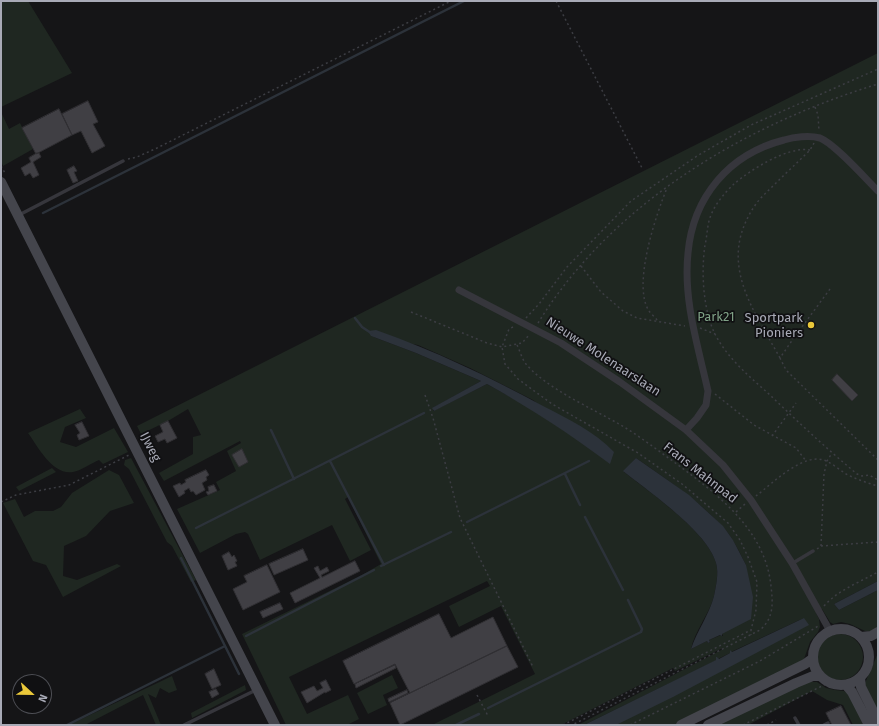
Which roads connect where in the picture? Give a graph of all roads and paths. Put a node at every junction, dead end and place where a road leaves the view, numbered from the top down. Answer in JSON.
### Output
{"nodes":[{"id":1,"x":451,"y":1,"type":"edge"},
{"id":2,"x":556,"y":1,"type":"edge"},
{"id":3,"x":878,"y":69,"type":"edge"},
{"id":4,"x":878,"y":84,"type":"edge"},
{"id":5,"x":815,"y":107,"type":"junction"},
{"id":6,"x":818,"y":138,"type":"junction"},
{"id":7,"x":810,"y":150,"type":"junction"},
{"id":8,"x":123,"y":160,"type":"joint"},
{"id":9,"x":642,"y":168,"type":"dead end"},
{"id":10,"x":1,"y":182,"type":"edge"},
{"id":11,"x":667,"y":188,"type":"junction"},
{"id":12,"x":878,"y":191,"type":"edge"},
{"id":13,"x":18,"y":215,"type":"junction"},
{"id":14,"x":581,"y":266,"type":"junction"},
{"id":15,"x":830,"y":289,"type":"dead end"},
{"id":16,"x":459,"y":290,"type":"dead end"},
{"id":17,"x":411,"y":312,"type":"dead end"},
{"id":18,"x":522,"y":322,"type":"junction"},
{"id":19,"x":782,"y":327,"type":"dead end"},
{"id":20,"x":535,"y":329,"type":"junction"},
{"id":21,"x":792,"y":339,"type":"junction"},
{"id":22,"x":517,"y":345,"type":"junction"},
{"id":23,"x":502,"y":347,"type":"junction"},
{"id":24,"x":780,"y":358,"type":"junction"},
{"id":25,"x":708,"y":391,"type":"junction"},
{"id":26,"x":425,"y":395,"type":"dead end"},
{"id":27,"x":796,"y":403,"type":"dead end"},
{"id":28,"x":788,"y":413,"type":"junction"},
{"id":29,"x":686,"y":430,"type":"junction"},
{"id":30,"x":772,"y":436,"type":"junction"},
{"id":31,"x":137,"y":451,"type":"junction"},
{"id":32,"x":832,"y":453,"type":"junction"},
{"id":33,"x":878,"y":460,"type":"edge"},
{"id":34,"x":806,"y":461,"type":"junction"},
{"id":35,"x":827,"y":461,"type":"junction"},
{"id":36,"x":878,"y":480,"type":"edge"},
{"id":37,"x":878,"y":486,"type":"edge"},
{"id":38,"x":751,"y":500,"type":"junction"},
{"id":39,"x":1,"y":502,"type":"edge"},
{"id":40,"x":736,"y":512,"type":"junction"},
{"id":41,"x":878,"y":542,"type":"edge"},
{"id":42,"x":822,"y":546,"type":"junction"},
{"id":43,"x":813,"y":551,"type":"joint"},
{"id":44,"x":792,"y":564,"type":"junction"},
{"id":45,"x":878,"y":572,"type":"edge"},
{"id":46,"x":819,"y":612,"type":"junction"},
{"id":47,"x":827,"y":626,"type":"junction"},
{"id":48,"x":751,"y":630,"type":"junction"},
{"id":49,"x":878,"y":632,"type":"edge"},
{"id":50,"x":751,"y":635,"type":"junction"},
{"id":51,"x":861,"y":637,"type":"junction"},
{"id":52,"x":878,"y":648,"type":"edge"},
{"id":53,"x":869,"y":656,"type":"junction"},
{"id":54,"x":812,"y":659,"type":"junction"},
{"id":55,"x":533,"y":667,"type":"dead end"},
{"id":56,"x":819,"y":676,"type":"junction"},
{"id":57,"x":860,"y":678,"type":"junction"},
{"id":58,"x":828,"y":683,"type":"junction"},
{"id":59,"x":846,"y":685,"type":"junction"},
{"id":60,"x":257,"y":689,"type":"junction"},
{"id":61,"x":477,"y":695,"type":"dead end"},
{"id":62,"x":488,"y":716,"type":"dead end"},
{"id":63,"x":795,"y":718,"type":"dead end"},
{"id":64,"x":776,"y":720,"type":"dead end"},
{"id":65,"x":878,"y":721,"type":"edge"},
{"id":66,"x":828,"y":723,"type":"dead end"},
{"id":67,"x":184,"y":725,"type":"edge"},
{"id":68,"x":275,"y":725,"type":"edge"},
{"id":69,"x":563,"y":725,"type":"edge"},
{"id":70,"x":572,"y":725,"type":"edge"},
{"id":71,"x":630,"y":725,"type":"edge"},
{"id":72,"x":681,"y":725,"type":"edge"},
{"id":73,"x":708,"y":725,"type":"edge"},
{"id":74,"x":743,"y":725,"type":"edge"},
{"id":75,"x":767,"y":725,"type":"edge"},
{"id":76,"x":799,"y":725,"type":"edge"},
{"id":77,"x":824,"y":725,"type":"edge"},
{"id":78,"x":869,"y":725,"type":"edge"}],
"edges":[{"from":1,"to":8,"type":"path"},
{"from":2,"to":9,"type":"path"},
{"from":3,"to":18,"type":"path"},
{"from":4,"to":5,"type":"path"},
{"from":5,"to":6,"type":"path"},
{"from":5,"to":11,"type":"path"},
{"from":6,"to":7,"type":"path"},
{"from":6,"to":12,"type":"street"},
{"from":6,"to":25,"type":"street"},
{"from":7,"to":24,"type":"path"},
{"from":7,"to":28,"type":"path"},
{"from":8,"to":13,"type":"lane"},
{"from":10,"to":13,"type":"street","name":"IJweg"},
{"from":11,"to":14,"type":"path"},
{"from":11,"to":14,"type":"path"},
{"from":13,"to":31,"type":"street","name":"IJweg"},
{"from":14,"to":20,"type":"path"},
{"from":15,"to":21,"type":"path"},
{"from":16,"to":18,"type":"street","name":"Nieuwe Molenaarslaan"},
{"from":17,"to":23,"type":"path"},
{"from":18,"to":20,"type":"street","name":"Nieuwe Molenaarslaan"},
{"from":18,"to":23,"type":"path"},
{"from":19,"to":21,"type":"path"},
{"from":20,"to":22,"type":"path"},
{"from":20,"to":29,"type":"street","name":"Nieuwe Molenaarslaan"},
{"from":21,"to":24,"type":"path"},
{"from":22,"to":23,"type":"path"},
{"from":22,"to":40,"type":"path","name":"Frans Mahnpad"},
{"from":23,"to":48,"type":"path"},
{"from":24,"to":33,"type":"path"},
{"from":25,"to":29,"type":"street"},
{"from":25,"to":30,"type":"path"},
{"from":26,"to":55,"type":"path"},
{"from":27,"to":28,"type":"path"},
{"from":28,"to":30,"type":"path"},
{"from":28,"to":32,"type":"path"},
{"from":29,"to":38,"type":"street","name":"Nieuwe Molenaarslaan"},
{"from":30,"to":34,"type":"path"},
{"from":31,"to":39,"type":"path"},
{"from":31,"to":60,"type":"street","name":"IJweg"},
{"from":32,"to":35,"type":"path"},
{"from":32,"to":36,"type":"path"},
{"from":34,"to":35,"type":"path"},
{"from":34,"to":38,"type":"path"},
{"from":35,"to":37,"type":"path"},
{"from":35,"to":42,"type":"path"},
{"from":38,"to":40,"type":"path"},
{"from":38,"to":44,"type":"street","name":"Nieuwe Molenaarslaan"},
{"from":40,"to":50,"type":"path","name":"Frans Mahnpad"},
{"from":41,"to":42,"type":"path"},
{"from":42,"to":43,"type":"path"},
{"from":43,"to":44,"type":"lane"},
{"from":44,"to":46,"type":"street","name":"Nieuwe Molenaarslaan"},
{"from":45,"to":46,"type":"path"},
{"from":46,"to":47,"type":"street","name":"Nieuwe Molenaarslaan"},
{"from":47,"to":51,"type":"street"},
{"from":47,"to":54,"type":"street"},
{"from":47,"to":71,"type":"path"},
{"from":48,"to":50,"type":"path"},
{"from":48,"to":69,"type":"path"},
{"from":49,"to":51,"type":"street"},
{"from":50,"to":70,"type":"path","name":"Frans Mahnpad"},
{"from":51,"to":53,"type":"street"},
{"from":52,"to":53,"type":"street"},
{"from":53,"to":57,"type":"street"},
{"from":54,"to":56,"type":"street"},
{"from":54,"to":72,"type":"street"},
{"from":56,"to":58,"type":"street"},
{"from":56,"to":73,"type":"street"},
{"from":57,"to":59,"type":"street"},
{"from":57,"to":65,"type":"street"},
{"from":58,"to":59,"type":"street"},
{"from":58,"to":74,"type":"path"},
{"from":59,"to":78,"type":"street"},
{"from":60,"to":67,"type":"lane"},
{"from":60,"to":68,"type":"street","name":"IJweg"},
{"from":61,"to":62,"type":"path"},
{"from":63,"to":76,"type":"lane"},
{"from":64,"to":75,"type":"path"},
{"from":66,"to":77,"type":"lane"}]}
